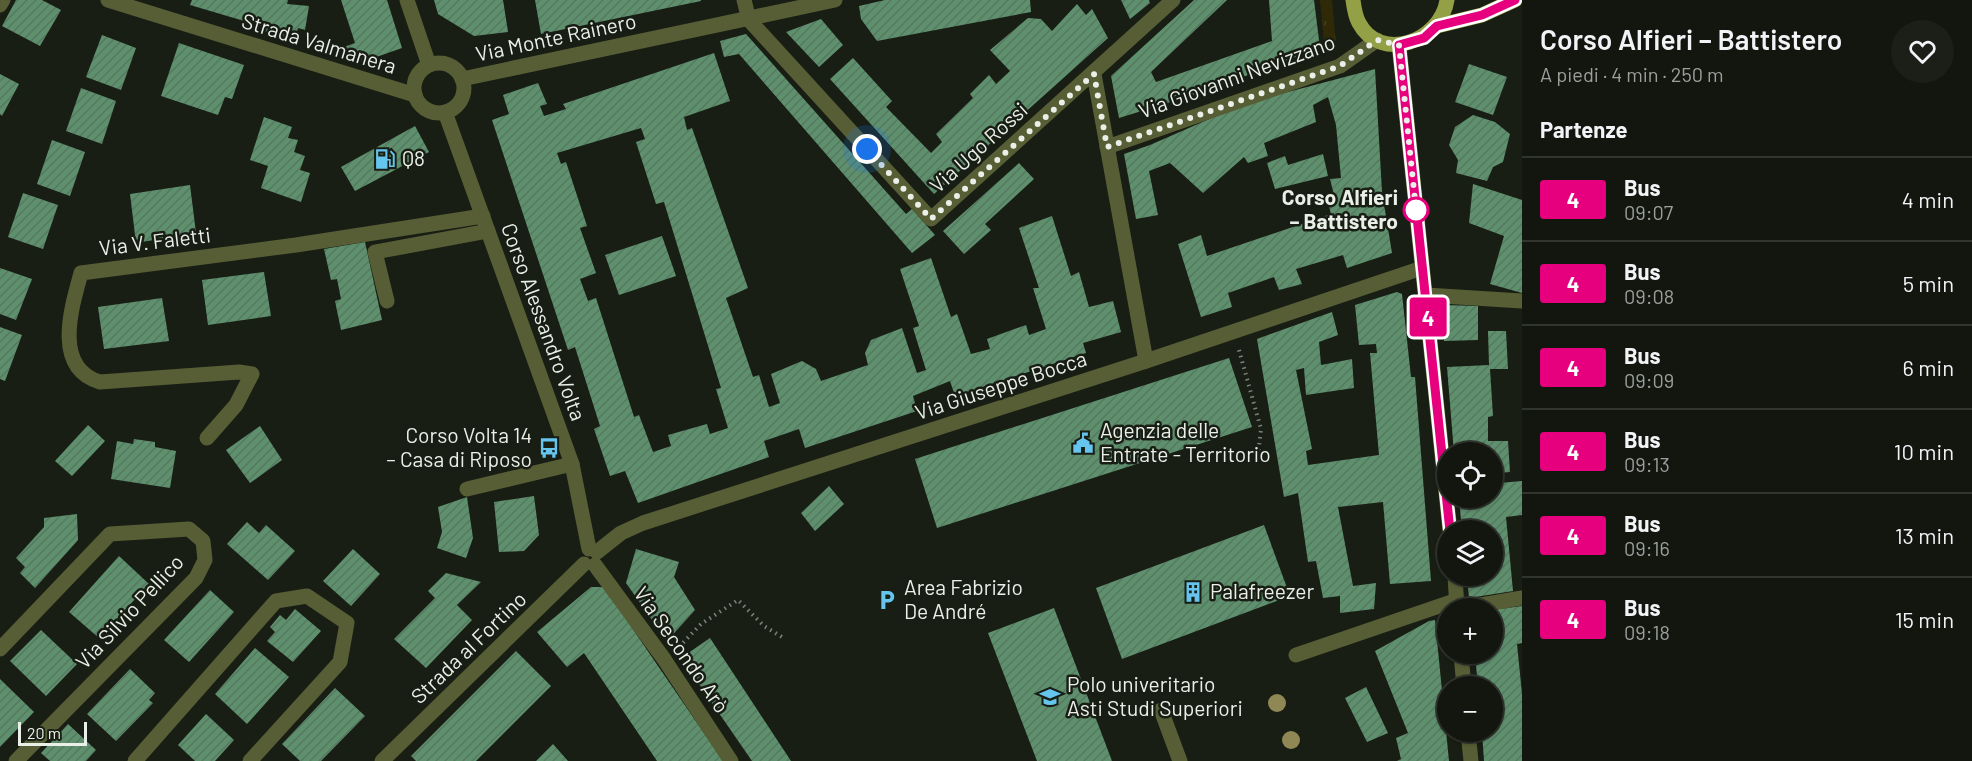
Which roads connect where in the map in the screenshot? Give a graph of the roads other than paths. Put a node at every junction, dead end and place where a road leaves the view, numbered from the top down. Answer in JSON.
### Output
{"nodes":[{"id":1,"x":3,"y":0,"type":"edge"},
{"id":2,"x":108,"y":0,"type":"edge"},
{"id":3,"x":407,"y":0,"type":"edge"},
{"id":4,"x":744,"y":0,"type":"edge"},
{"id":5,"x":835,"y":0,"type":"edge"},
{"id":6,"x":1173,"y":0,"type":"edge"},
{"id":7,"x":1353,"y":0,"type":"edge"},
{"id":8,"x":1447,"y":0,"type":"edge"},
{"id":9,"x":1515,"y":0,"type":"edge"},
{"id":10,"x":0,"y":5,"type":"edge"},
{"id":11,"x":748,"y":20,"type":"junction"},
{"id":12,"x":1437,"y":26,"type":"junction"},
{"id":13,"x":1377,"y":40,"type":"junction"},
{"id":14,"x":1399,"y":45,"type":"junction"},
{"id":15,"x":429,"y":65,"type":"junction"},
{"id":16,"x":1094,"y":74,"type":"junction"},
{"id":17,"x":462,"y":79,"type":"junction"},
{"id":18,"x":415,"y":96,"type":"junction"},
{"id":19,"x":445,"y":112,"type":"junction"},
{"id":20,"x":1107,"y":147,"type":"junction"},
{"id":21,"x":485,"y":223,"type":"junction"},
{"id":22,"x":1422,"y":268,"type":"junction"},
{"id":23,"x":1426,"y":295,"type":"junction"},
{"id":24,"x":387,"y":301,"type":"dead end"},
{"id":25,"x":1522,"y":301,"type":"edge"},
{"id":26,"x":1146,"y":361,"type":"junction"},
{"id":27,"x":207,"y":438,"type":"dead end"},
{"id":28,"x":572,"y":464,"type":"junction"},
{"id":29,"x":467,"y":489,"type":"dead end"},
{"id":30,"x":1449,"y":520,"type":"edge"},
{"id":31,"x":591,"y":558,"type":"junction"},
{"id":32,"x":1522,"y":598,"type":"edge"},
{"id":33,"x":1503,"y":600,"type":"edge"},
{"id":34,"x":1437,"y":612,"type":"edge"},
{"id":35,"x":0,"y":649,"type":"edge"},
{"id":36,"x":1296,"y":655,"type":"dead end"},
{"id":37,"x":1161,"y":710,"type":"dead end"},
{"id":38,"x":1469,"y":742,"type":"edge"},
{"id":39,"x":16,"y":761,"type":"edge"},
{"id":40,"x":135,"y":761,"type":"edge"},
{"id":41,"x":250,"y":761,"type":"edge"},
{"id":42,"x":382,"y":761,"type":"edge"},
{"id":43,"x":731,"y":761,"type":"edge"},
{"id":44,"x":1180,"y":761,"type":"edge"},
{"id":45,"x":1471,"y":761,"type":"edge"}],
"edges":[{"from":1,"to":10,"type":"street"},
{"from":2,"to":18,"type":"street","name":"Strada Valmanera"},
{"from":3,"to":15,"type":"street"},
{"from":4,"to":11,"type":"street"},
{"from":5,"to":11,"type":"street","name":"Via Monte Rainero"},
{"from":6,"to":16,"type":"street","name":"Via Ugo Rossi"},
{"from":7,"to":13,"type":"main road"},
{"from":8,"to":12,"type":"main road"},
{"from":9,"to":12,"type":"main road"},
{"from":11,"to":16,"type":"street","name":"Via Ugo Rossi"},
{"from":11,"to":17,"type":"street","name":"Via Monte Rainero"},
{"from":12,"to":14,"type":"main road"},
{"from":13,"to":14,"type":"main road"},
{"from":13,"to":20,"type":"street","name":"Via Giovanni Nevizzano"},
{"from":14,"to":22,"type":"street"},
{"from":15,"to":17,"type":"street"},
{"from":15,"to":18,"type":"street"},
{"from":16,"to":20,"type":"street"},
{"from":17,"to":19,"type":"street"},
{"from":18,"to":19,"type":"street"},
{"from":19,"to":21,"type":"street","name":"Corso Alessandro Volta"},
{"from":20,"to":26,"type":"street"},
{"from":21,"to":24,"type":"street"},
{"from":21,"to":27,"type":"street","name":"Via V. Faletti"},
{"from":21,"to":28,"type":"street","name":"Corso Alessandro Volta"},
{"from":22,"to":23,"type":"street"},
{"from":22,"to":26,"type":"street","name":"Via Giuseppe Bocca"},
{"from":23,"to":25,"type":"street"},
{"from":23,"to":30,"type":"street"},
{"from":26,"to":31,"type":"street","name":"Via Giuseppe Bocca"},
{"from":28,"to":29,"type":"street"},
{"from":28,"to":31,"type":"street","name":"Corso Alessandro Volta"},
{"from":31,"to":42,"type":"street","name":"Strada al Fortino"},
{"from":31,"to":43,"type":"street","name":"Via Secondo Arò"},
{"from":32,"to":33,"type":"street"},
{"from":34,"to":36,"type":"street"},
{"from":35,"to":39,"type":"street","name":"Via Silvio Pellico"},
{"from":37,"to":44,"type":"street"},
{"from":38,"to":45,"type":"street"},
{"from":40,"to":41,"type":"street"}]}
